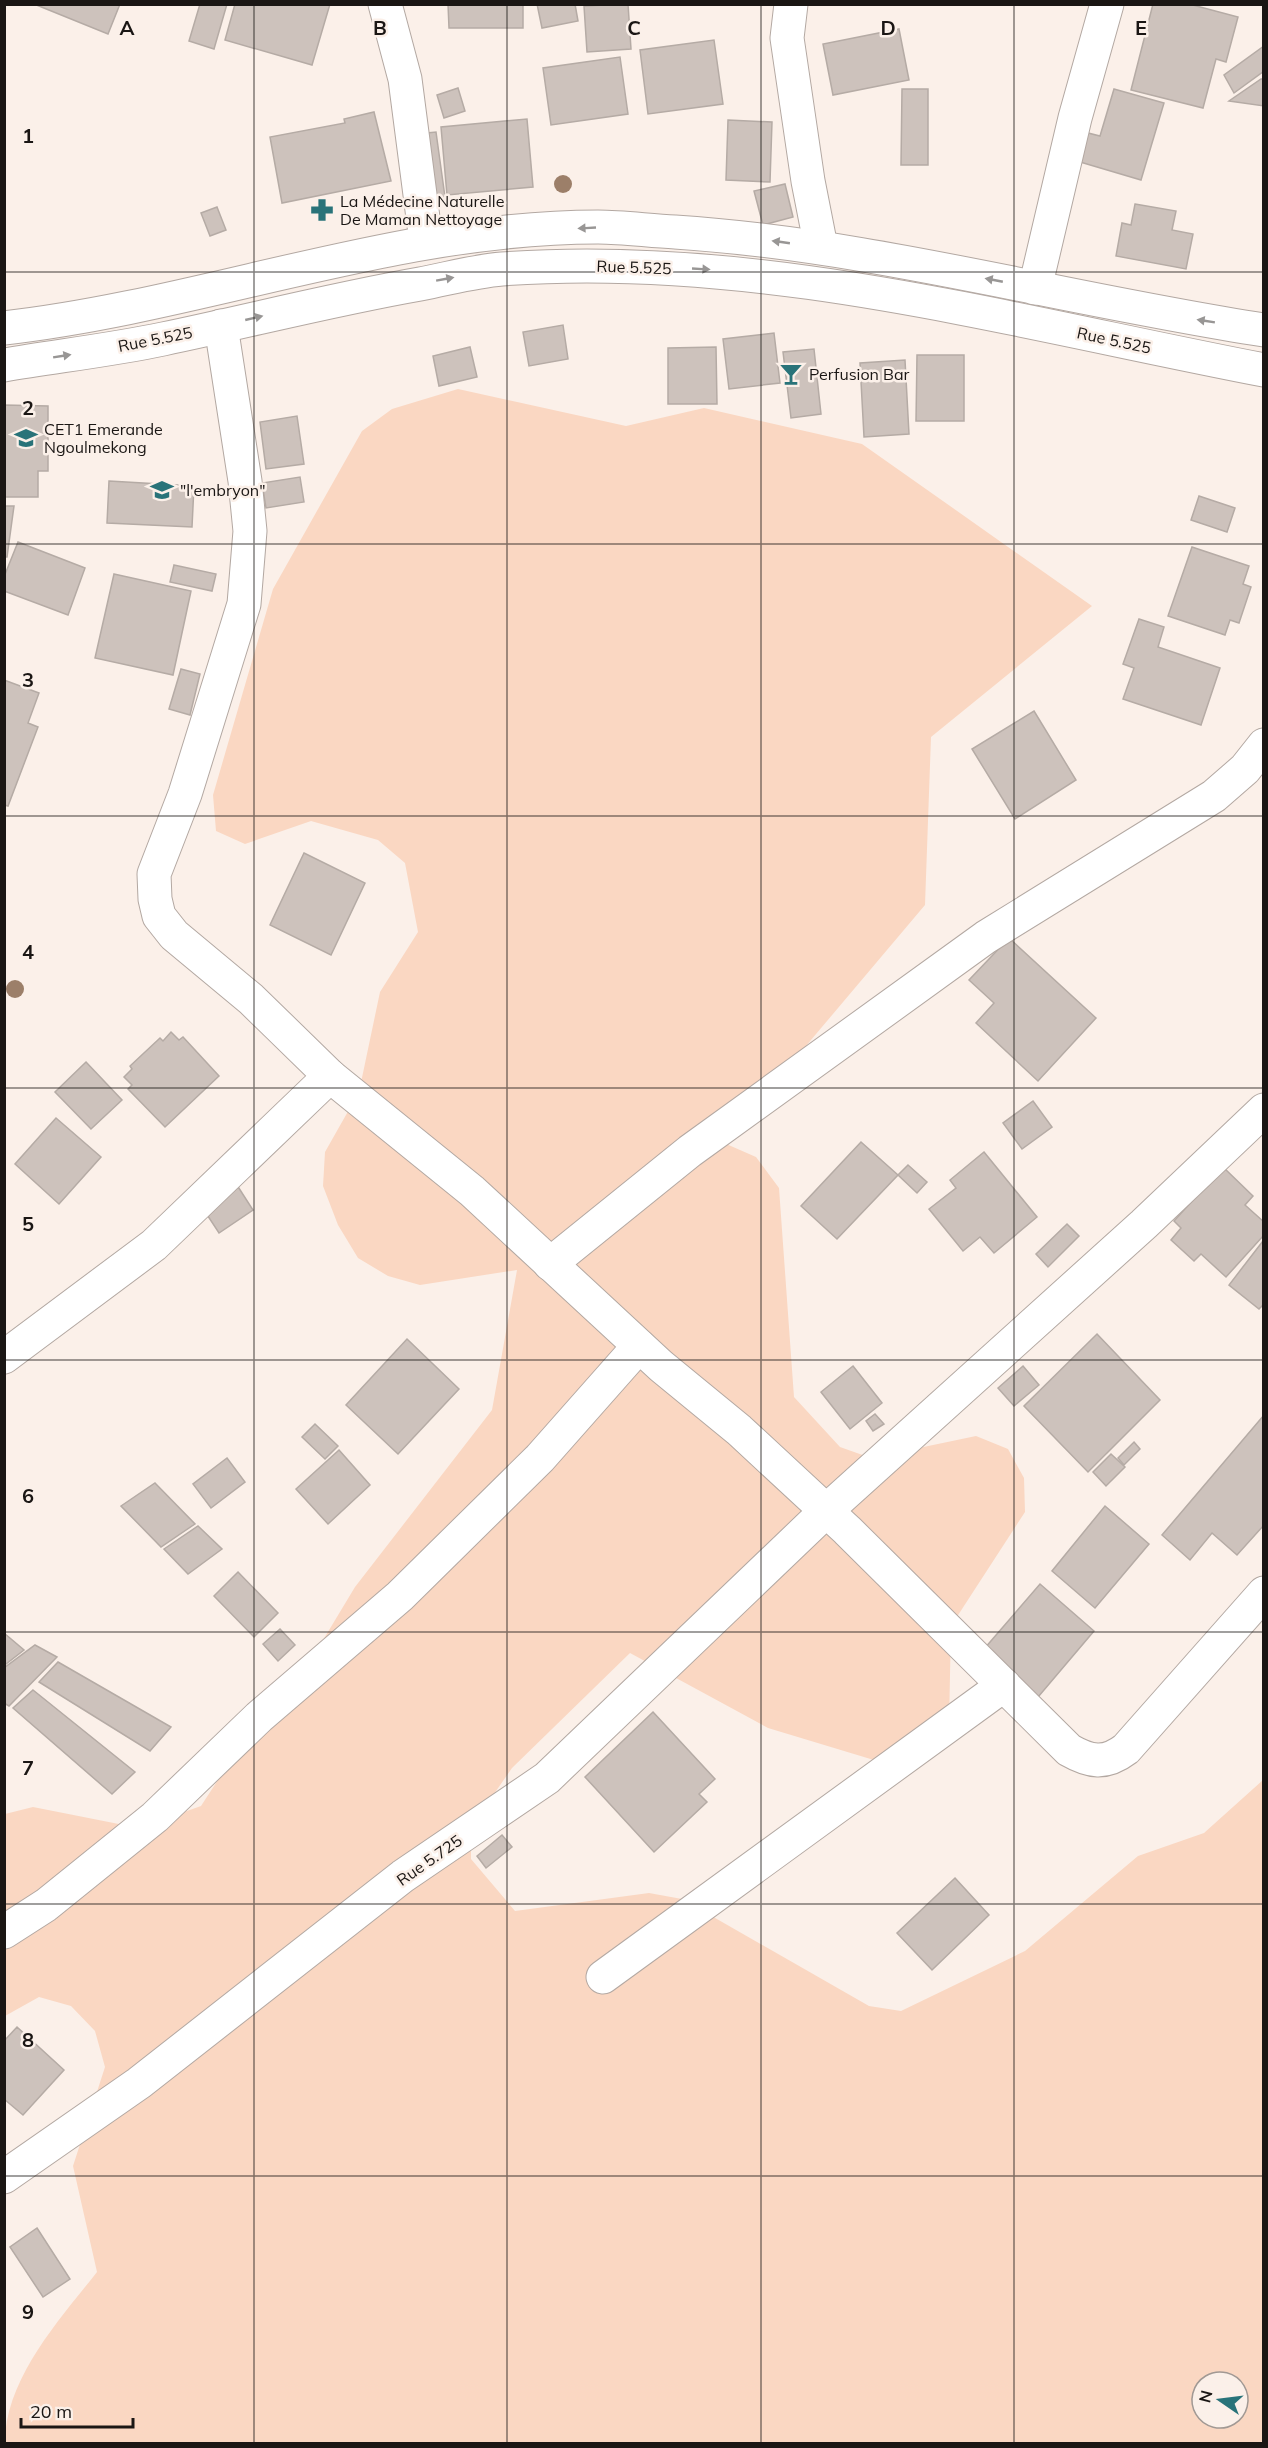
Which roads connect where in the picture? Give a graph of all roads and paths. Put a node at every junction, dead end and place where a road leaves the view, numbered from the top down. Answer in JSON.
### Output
{"nodes":[{"id":1,"x":385,"y":4,"type":"edge"},
{"id":2,"x":790,"y":4,"type":"edge"},
{"id":3,"x":1107,"y":4,"type":"edge"},
{"id":4,"x":426,"y":241,"type":"junction"},
{"id":5,"x":821,"y":247,"type":"junction"},
{"id":6,"x":1035,"y":288,"type":"junction"},
{"id":7,"x":221,"y":326,"type":"junction"},
{"id":8,"x":4,"y":328,"type":"edge"},
{"id":9,"x":1263,"y":330,"type":"edge"},
{"id":10,"x":4,"y":365,"type":"edge"},
{"id":11,"x":1263,"y":370,"type":"edge"},
{"id":12,"x":1263,"y":744,"type":"edge"},
{"id":13,"x":330,"y":1076,"type":"junction"},
{"id":14,"x":1263,"y":1110,"type":"edge"},
{"id":15,"x":550,"y":1264,"type":"junction"},
{"id":16,"x":639,"y":1346,"type":"junction"},
{"id":17,"x":4,"y":1357,"type":"edge"},
{"id":18,"x":826,"y":1511,"type":"junction"},
{"id":19,"x":1263,"y":1593,"type":"edge"},
{"id":20,"x":1004,"y":1685,"type":"junction"},
{"id":21,"x":4,"y":1932,"type":"edge"},
{"id":22,"x":603,"y":1977,"type":"dead end"},
{"id":23,"x":4,"y":2177,"type":"edge"}],
"edges":[{"from":1,"to":4,"type":"street"},
{"from":2,"to":5,"type":"street"},
{"from":3,"to":6,"type":"street"},
{"from":5,"to":4,"type":"street","one_way":true},
{"from":4,"to":8,"type":"street"},
{"from":6,"to":5,"type":"street","one_way":true},
{"from":9,"to":6,"type":"street","one_way":true},
{"from":10,"to":7,"type":"street","name":"Rue 5.525","one_way":true},
{"from":7,"to":11,"type":"street","name":"Rue 5.525","one_way":true},
{"from":7,"to":13,"type":"street"},
{"from":12,"to":15,"type":"street"},
{"from":13,"to":15,"type":"street"},
{"from":13,"to":17,"type":"street"},
{"from":14,"to":18,"type":"street","name":"Rue 5.725"},
{"from":15,"to":16,"type":"street"},
{"from":16,"to":18,"type":"street"},
{"from":16,"to":21,"type":"street"},
{"from":18,"to":20,"type":"street"},
{"from":18,"to":23,"type":"street","name":"Rue 5.725"},
{"from":19,"to":20,"type":"street"},
{"from":20,"to":22,"type":"street"}]}
